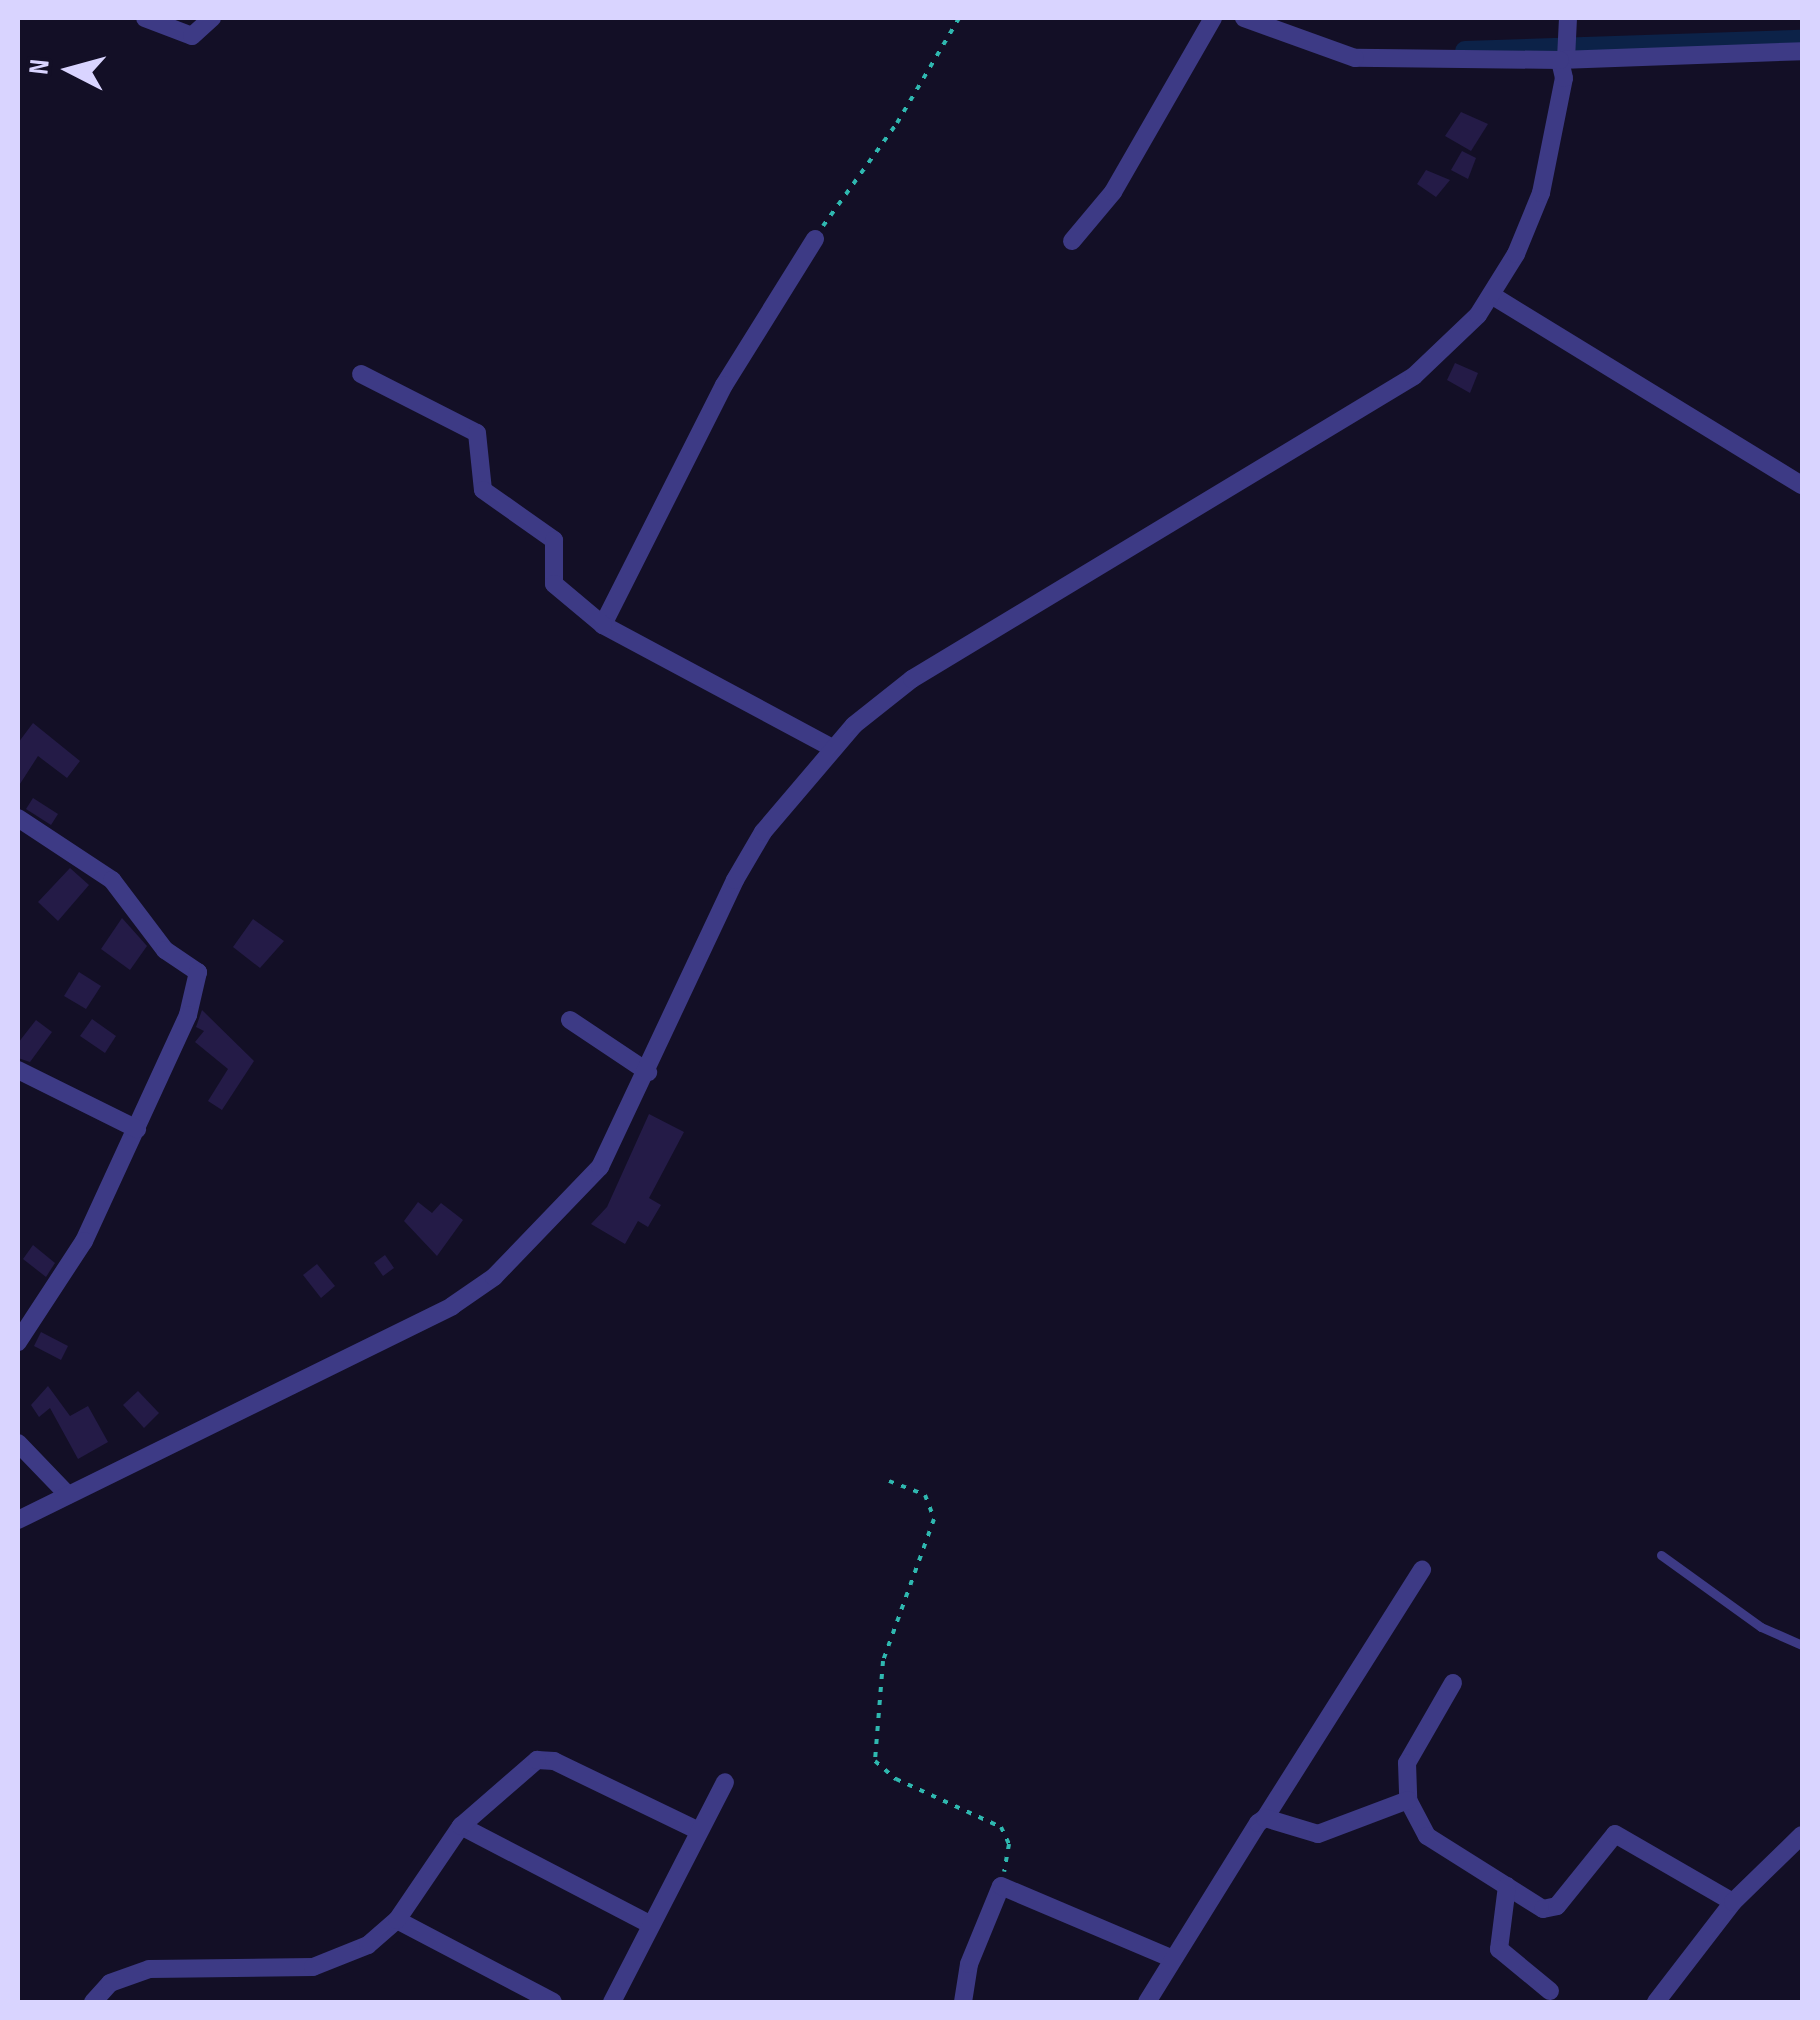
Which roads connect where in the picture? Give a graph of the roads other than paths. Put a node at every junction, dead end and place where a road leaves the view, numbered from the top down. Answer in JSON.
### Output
{"nodes":[{"id":1,"x":146,"y":18,"type":"edge"},
{"id":2,"x":212,"y":18,"type":"edge"},
{"id":3,"x":1213,"y":18,"type":"edge"},
{"id":4,"x":1244,"y":18,"type":"edge"},
{"id":5,"x":1567,"y":20,"type":"edge"},
{"id":6,"x":1802,"y":50,"type":"edge"},
{"id":7,"x":1556,"y":58,"type":"junction"},
{"id":8,"x":815,"y":239,"type":"road end"},
{"id":9,"x":1072,"y":241,"type":"dead end"},
{"id":10,"x":1493,"y":296,"type":"junction"},
{"id":11,"x":361,"y":374,"type":"dead end"},
{"id":12,"x":1802,"y":485,"type":"edge"},
{"id":13,"x":604,"y":625,"type":"junction"},
{"id":14,"x":825,"y":743,"type":"junction"},
{"id":15,"x":18,"y":818,"type":"edge"},
{"id":16,"x":570,"y":1020,"type":"dead end"},
{"id":17,"x":18,"y":1070,"type":"edge"},
{"id":18,"x":648,"y":1072,"type":"junction"},
{"id":19,"x":136,"y":1130,"type":"junction"},
{"id":20,"x":18,"y":1342,"type":"edge"},
{"id":21,"x":18,"y":1444,"type":"edge"},
{"id":22,"x":68,"y":1495,"type":"junction"},
{"id":23,"x":18,"y":1520,"type":"edge"},
{"id":24,"x":1661,"y":1555,"type":"dead end"},
{"id":25,"x":1422,"y":1570,"type":"dead end"},
{"id":26,"x":1802,"y":1645,"type":"edge"},
{"id":27,"x":1453,"y":1684,"type":"dead end"},
{"id":28,"x":725,"y":1782,"type":"dead end"},
{"id":29,"x":1408,"y":1800,"type":"junction"},
{"id":30,"x":1265,"y":1818,"type":"junction"},
{"id":31,"x":462,"y":1826,"type":"junction"},
{"id":32,"x":697,"y":1830,"type":"junction"},
{"id":33,"x":1802,"y":1835,"type":"edge"},
{"id":34,"x":1507,"y":1886,"type":"junction"},
{"id":35,"x":1733,"y":1902,"type":"junction"},
{"id":36,"x":396,"y":1920,"type":"junction"},
{"id":37,"x":651,"y":1925,"type":"junction"},
{"id":38,"x":1171,"y":1958,"type":"junction"},
{"id":39,"x":1550,"y":1991,"type":"dead end"},
{"id":40,"x":93,"y":2002,"type":"edge"},
{"id":41,"x":553,"y":2002,"type":"edge"},
{"id":42,"x":612,"y":2002,"type":"edge"},
{"id":43,"x":963,"y":2002,"type":"edge"},
{"id":44,"x":1146,"y":2002,"type":"edge"},
{"id":45,"x":1656,"y":2002,"type":"edge"}],
"edges":[{"from":1,"to":2,"type":"street"},
{"from":3,"to":9,"type":"street"},
{"from":4,"to":7,"type":"street"},
{"from":5,"to":7,"type":"street"},
{"from":6,"to":7,"type":"street"},
{"from":7,"to":10,"type":"street"},
{"from":8,"to":13,"type":"street"},
{"from":10,"to":12,"type":"street"},
{"from":10,"to":14,"type":"street"},
{"from":11,"to":13,"type":"street"},
{"from":13,"to":14,"type":"street"},
{"from":14,"to":18,"type":"street"},
{"from":15,"to":19,"type":"street"},
{"from":16,"to":18,"type":"street"},
{"from":17,"to":19,"type":"street"},
{"from":18,"to":22,"type":"street"},
{"from":19,"to":20,"type":"street"},
{"from":21,"to":22,"type":"street"},
{"from":22,"to":23,"type":"street"},
{"from":24,"to":26,"type":"lane"},
{"from":25,"to":30,"type":"street"},
{"from":27,"to":29,"type":"street"},
{"from":28,"to":32,"type":"street"},
{"from":29,"to":30,"type":"street"},
{"from":29,"to":34,"type":"street"},
{"from":30,"to":38,"type":"street"},
{"from":31,"to":32,"type":"street"},
{"from":31,"to":36,"type":"street"},
{"from":31,"to":37,"type":"street"},
{"from":32,"to":37,"type":"street"},
{"from":33,"to":35,"type":"street"},
{"from":34,"to":35,"type":"street"},
{"from":34,"to":39,"type":"street"},
{"from":35,"to":45,"type":"street"},
{"from":36,"to":40,"type":"street"},
{"from":36,"to":41,"type":"street"},
{"from":37,"to":42,"type":"street"},
{"from":38,"to":43,"type":"street"},
{"from":38,"to":44,"type":"street"}]}
